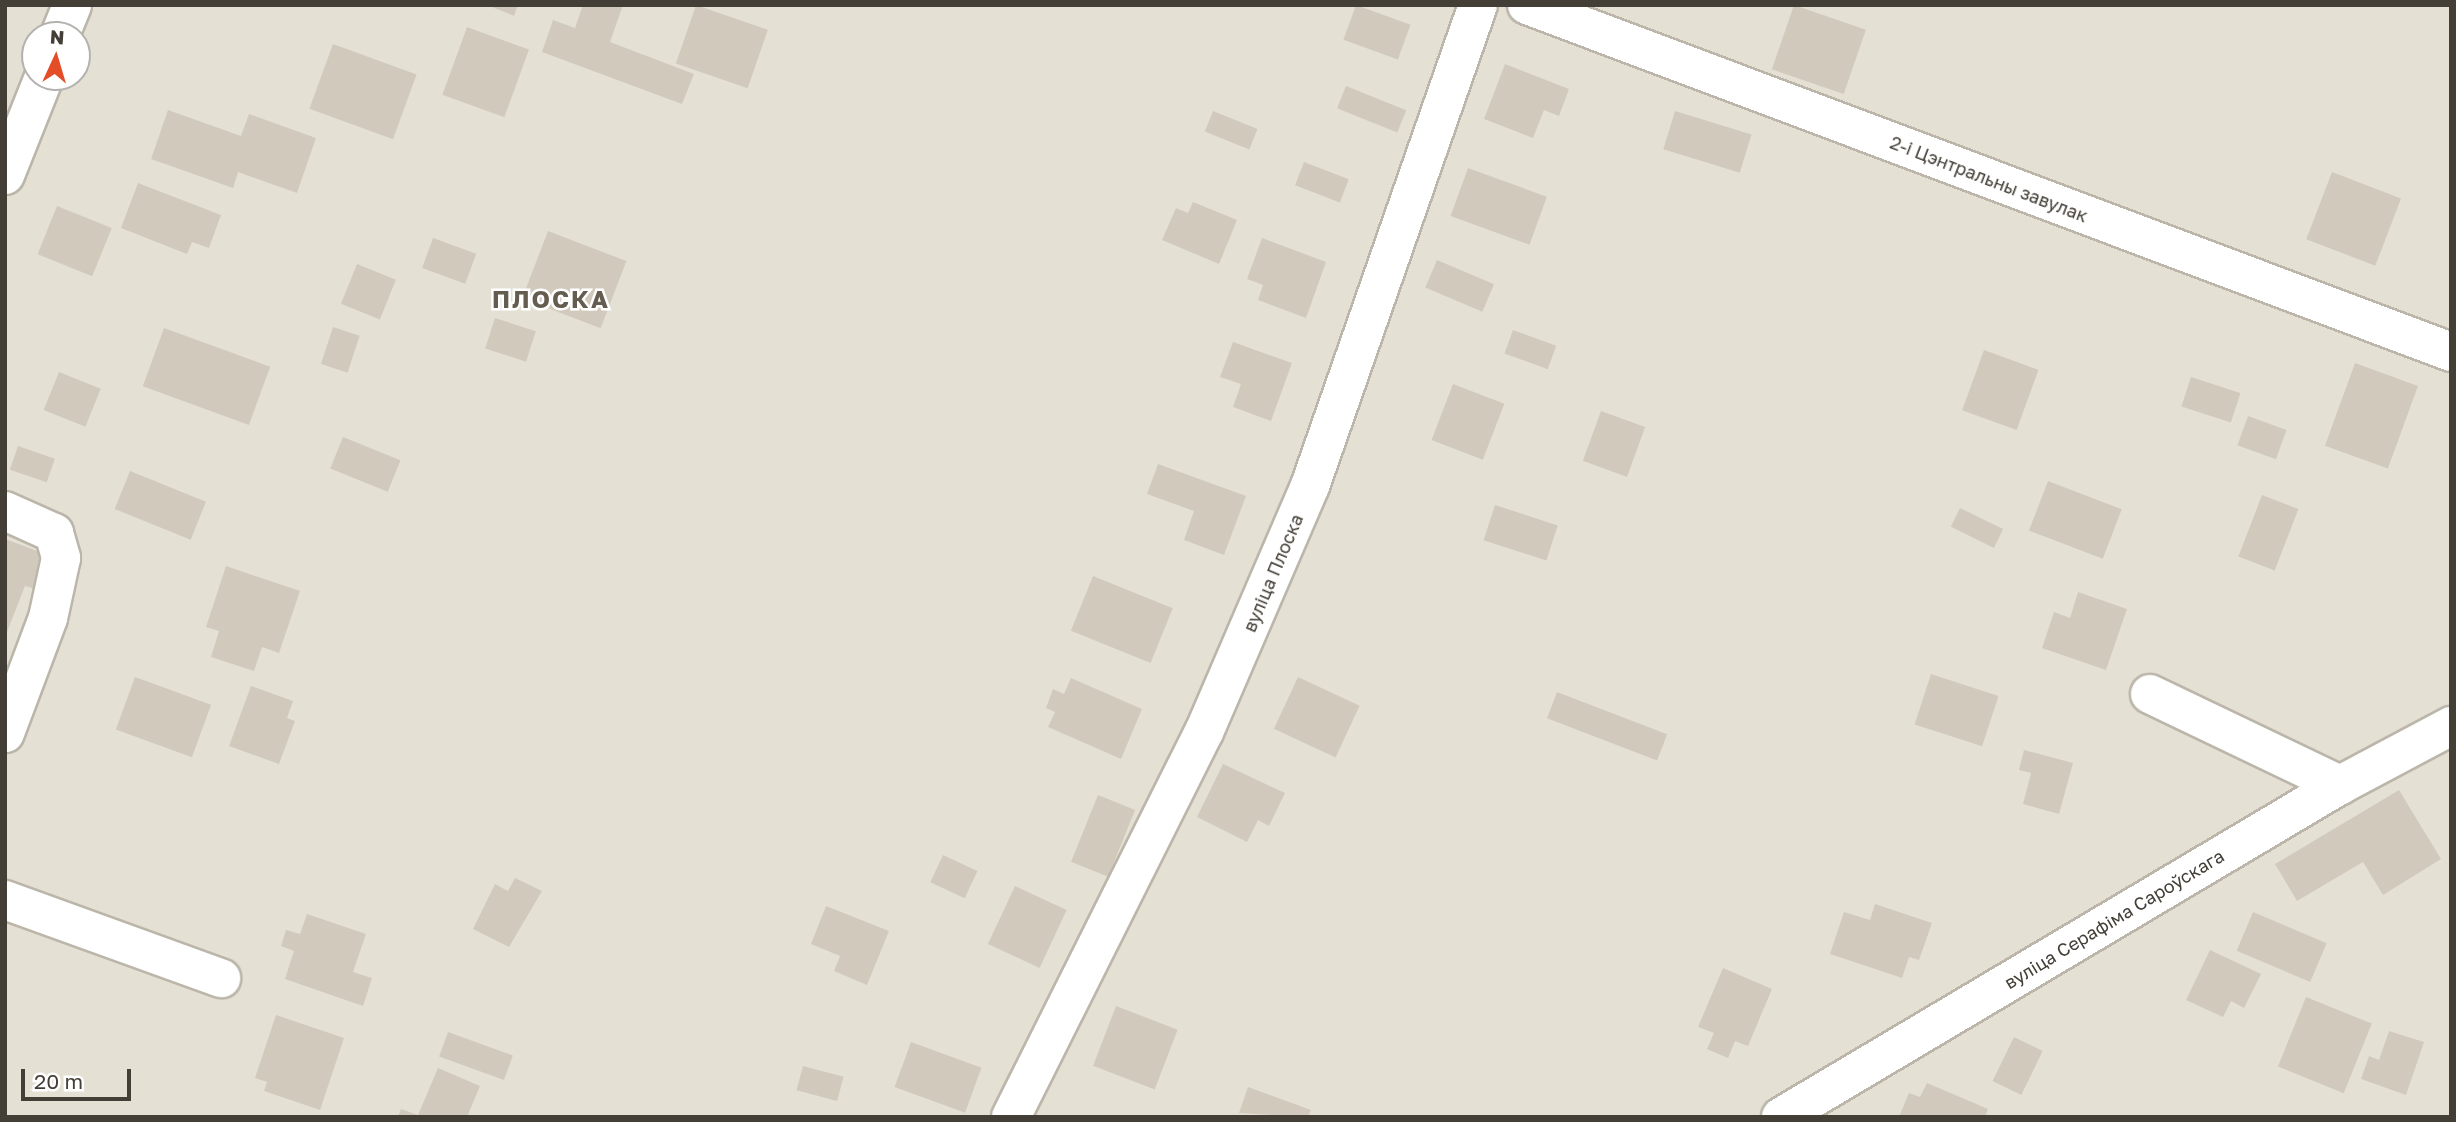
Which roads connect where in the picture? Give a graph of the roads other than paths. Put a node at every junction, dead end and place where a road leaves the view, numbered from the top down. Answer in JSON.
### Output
{"nodes":[{"id":1,"x":1478,"y":5,"type":"edge"},
{"id":2,"x":1527,"y":5,"type":"edge"},
{"id":3,"x":38,"y":91,"type":"edge"},
{"id":4,"x":5,"y":175,"type":"edge"},
{"id":5,"x":2451,"y":352,"type":"edge"},
{"id":6,"x":5,"y":511,"type":"edge"},
{"id":7,"x":2150,"y":694,"type":"dead end"},
{"id":8,"x":2451,"y":726,"type":"edge"},
{"id":9,"x":5,"y":733,"type":"edge"},
{"id":10,"x":2340,"y":785,"type":"junction"},
{"id":11,"x":5,"y":900,"type":"edge"},
{"id":12,"x":221,"y":978,"type":"dead end"},
{"id":13,"x":1011,"y":1117,"type":"edge"},
{"id":14,"x":1781,"y":1117,"type":"edge"}],
"edges":[{"from":1,"to":13,"type":"street","name":"вуліца Плоска"},
{"from":2,"to":5,"type":"street","name":"2-і Цэнтральны завулак"},
{"from":3,"to":4,"type":"street"},
{"from":6,"to":9,"type":"street"},
{"from":7,"to":10,"type":"street"},
{"from":8,"to":10,"type":"street","name":"вуліца Серафіма Сароўскага"},
{"from":10,"to":14,"type":"street","name":"вуліца Серафіма Сароўскага"},
{"from":11,"to":12,"type":"street"}]}
